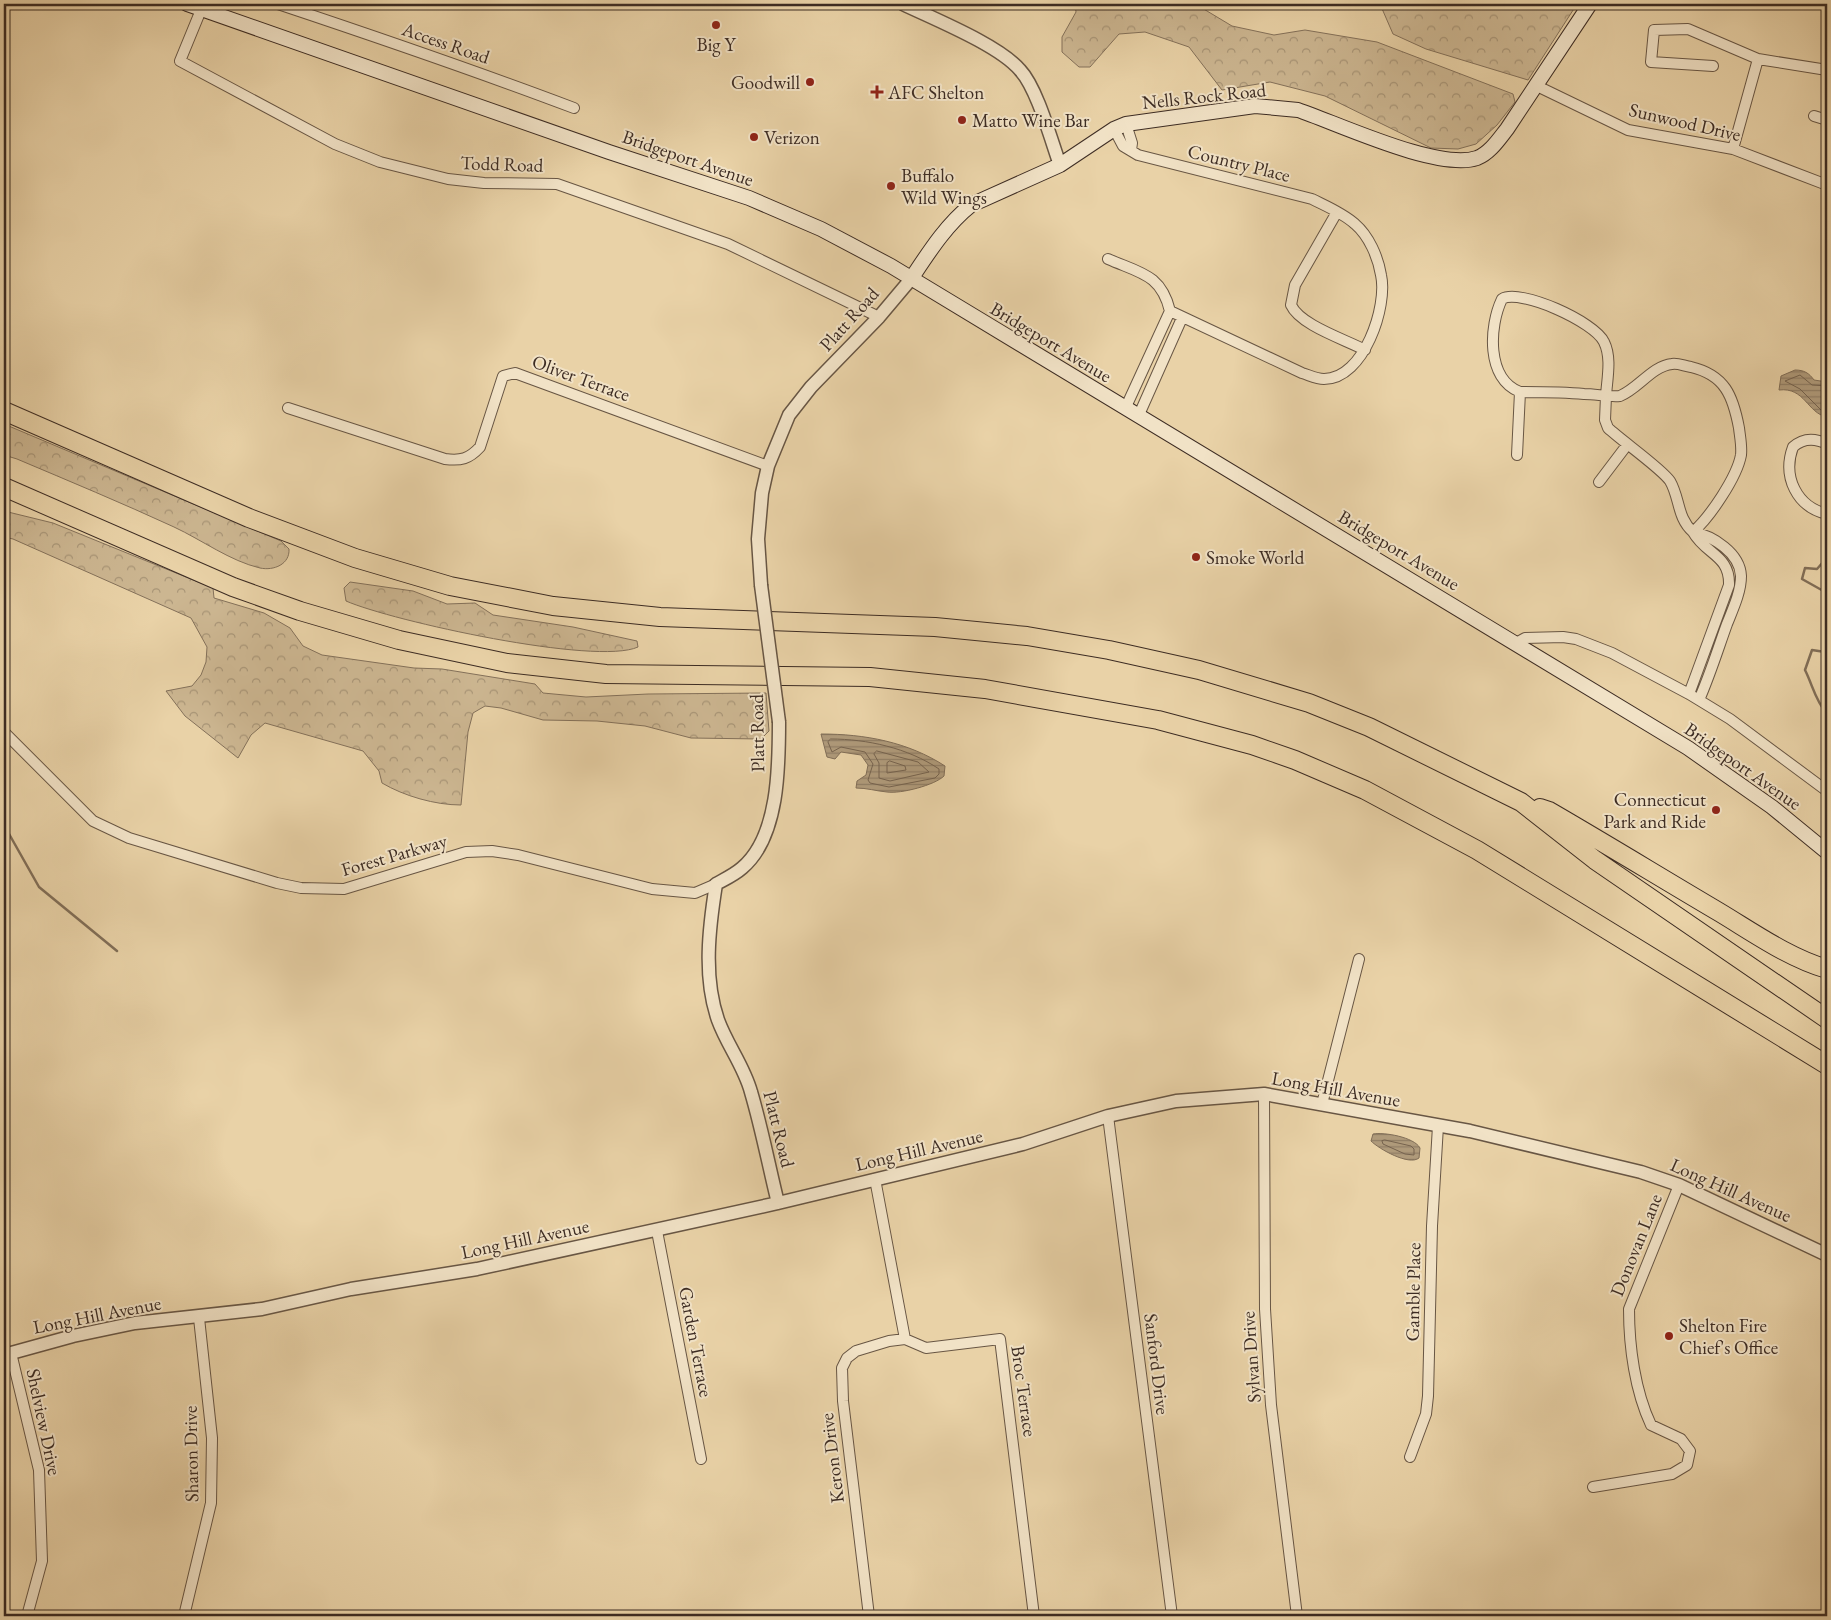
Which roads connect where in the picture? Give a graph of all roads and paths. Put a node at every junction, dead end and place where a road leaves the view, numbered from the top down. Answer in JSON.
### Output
{"nodes":[{"id":1,"x":278,"y":4,"type":"edge"},
{"id":2,"x":904,"y":4,"type":"edge"},
{"id":3,"x":1590,"y":4,"type":"edge"},
{"id":4,"x":197,"y":5,"type":"edge"},
{"id":5,"x":1758,"y":59,"type":"junction"},
{"id":6,"x":1714,"y":66,"type":"dead end"},
{"id":7,"x":1827,"y":70,"type":"edge"},
{"id":8,"x":1537,"y":86,"type":"junction"},
{"id":9,"x":574,"y":108,"type":"dead end"},
{"id":10,"x":1814,"y":116,"type":"dead end"},
{"id":11,"x":1827,"y":120,"type":"edge"},
{"id":12,"x":1120,"y":126,"type":"junction"},
{"id":13,"x":1733,"y":149,"type":"junction"},
{"id":14,"x":1060,"y":165,"type":"junction"},
{"id":15,"x":1827,"y":186,"type":"edge"},
{"id":16,"x":1337,"y":212,"type":"junction"},
{"id":17,"x":1108,"y":259,"type":"dead end"},
{"id":18,"x":911,"y":279,"type":"junction"},
{"id":19,"x":1170,"y":311,"type":"junction"},
{"id":20,"x":879,"y":317,"type":"junction"},
{"id":21,"x":1182,"y":318,"type":"junction"},
{"id":22,"x":1365,"y":350,"type":"junction"},
{"id":23,"x":1520,"y":392,"type":"junction"},
{"id":24,"x":1606,"y":396,"type":"junction"},
{"id":25,"x":288,"y":408,"type":"dead end"},
{"id":26,"x":1125,"y":409,"type":"junction"},
{"id":27,"x":4,"y":411,"type":"edge"},
{"id":28,"x":1138,"y":417,"type":"junction"},
{"id":29,"x":1827,"y":444,"type":"edge"},
{"id":30,"x":1627,"y":445,"type":"junction"},
{"id":31,"x":1518,"y":455,"type":"dead end"},
{"id":32,"x":768,"y":466,"type":"junction"},
{"id":33,"x":1600,"y":482,"type":"dead end"},
{"id":34,"x":4,"y":488,"type":"edge"},
{"id":35,"x":1827,"y":514,"type":"edge"},
{"id":36,"x":1693,"y":532,"type":"junction"},
{"id":37,"x":1734,"y":586,"type":"junction"},
{"id":38,"x":1516,"y":644,"type":"junction"},
{"id":39,"x":1689,"y":694,"type":"junction"},
{"id":40,"x":1699,"y":700,"type":"junction"},
{"id":41,"x":4,"y":732,"type":"edge"},
{"id":42,"x":1827,"y":791,"type":"edge"},
{"id":43,"x":1521,"y":802,"type":"junction"},
{"id":44,"x":1827,"y":852,"type":"edge"},
{"id":45,"x":716,"y":884,"type":"junction"},
{"id":46,"x":1359,"y":959,"type":"dead end"},
{"id":47,"x":1827,"y":969,"type":"edge"},
{"id":48,"x":1827,"y":1019,"type":"edge"},
{"id":49,"x":1827,"y":1065,"type":"edge"},
{"id":50,"x":1264,"y":1094,"type":"junction"},
{"id":51,"x":1322,"y":1104,"type":"junction"},
{"id":52,"x":1108,"y":1116,"type":"junction"},
{"id":53,"x":1438,"y":1126,"type":"junction"},
{"id":54,"x":875,"y":1179,"type":"junction"},
{"id":55,"x":1679,"y":1185,"type":"junction"},
{"id":56,"x":778,"y":1203,"type":"junction"},
{"id":57,"x":657,"y":1231,"type":"junction"},
{"id":58,"x":1827,"y":1255,"type":"edge"},
{"id":59,"x":199,"y":1318,"type":"junction"},
{"id":60,"x":904,"y":1339,"type":"junction"},
{"id":61,"x":7,"y":1354,"type":"edge"},
{"id":62,"x":1410,"y":1457,"type":"dead end"},
{"id":63,"x":700,"y":1459,"type":"dead end"},
{"id":64,"x":1593,"y":1487,"type":"dead end"},
{"id":65,"x":27,"y":1616,"type":"edge"},
{"id":66,"x":184,"y":1616,"type":"edge"},
{"id":67,"x":869,"y":1616,"type":"edge"},
{"id":68,"x":1034,"y":1616,"type":"edge"},
{"id":69,"x":1172,"y":1616,"type":"edge"},
{"id":70,"x":1297,"y":1616,"type":"edge"}],
"edges":[{"from":1,"to":9,"type":"street","name":"Access Road"},
{"from":2,"to":14,"type":"street"},
{"from":3,"to":8,"type":"main road","name":"Nells Rock Road"},
{"from":4,"to":18,"type":"main road","name":"Bridgeport Avenue"},
{"from":4,"to":20,"type":"street","name":"Todd Road"},
{"from":5,"to":6,"type":"street"},
{"from":5,"to":7,"type":"street"},
{"from":5,"to":13,"type":"street"},
{"from":8,"to":12,"type":"main road","name":"Nells Rock Road"},
{"from":8,"to":13,"type":"street","name":"Sunwood Drive"},
{"from":10,"to":11,"type":"street"},
{"from":12,"to":14,"type":"main road","name":"Nells Rock Road"},
{"from":12,"to":16,"type":"street","name":"Country Place"},
{"from":13,"to":15,"type":"street","name":"Sunwood Drive"},
{"from":14,"to":18,"type":"main road","name":"Nells Rock Road"},
{"from":16,"to":22,"type":"street","name":"Country Place"},
{"from":16,"to":22,"type":"street"},
{"from":17,"to":19,"type":"street"},
{"from":18,"to":20,"type":"street","name":"Platt Road"},
{"from":18,"to":26,"type":"main road","name":"Bridgeport Avenue"},
{"from":19,"to":21,"type":"street","name":"Country Place"},
{"from":19,"to":26,"type":"street"},
{"from":20,"to":32,"type":"street","name":"Platt Road"},
{"from":21,"to":22,"type":"street","name":"Country Place"},
{"from":21,"to":28,"type":"street"},
{"from":23,"to":24,"type":"street"},
{"from":23,"to":24,"type":"street"},
{"from":23,"to":31,"type":"street"},
{"from":24,"to":30,"type":"street"},
{"from":24,"to":36,"type":"street"},
{"from":25,"to":32,"type":"street","name":"Oliver Terrace"},
{"from":26,"to":28,"type":"main road","name":"Bridgeport Avenue"},
{"from":27,"to":43,"type":"highway"},
{"from":28,"to":38,"type":"main road","name":"Bridgeport Avenue"},
{"from":29,"to":35,"type":"street"},
{"from":30,"to":33,"type":"street"},
{"from":30,"to":36,"type":"street"},
{"from":32,"to":45,"type":"street","name":"Platt Road","bridge":true},
{"from":34,"to":49,"type":"highway"},
{"from":36,"to":37,"type":"street"},
{"from":37,"to":39,"type":"street"},
{"from":37,"to":40,"type":"street"},
{"from":38,"to":39,"type":"street"},
{"from":38,"to":44,"type":"main road","name":"Bridgeport Avenue"},
{"from":39,"to":40,"type":"street"},
{"from":40,"to":42,"type":"street"},
{"from":41,"to":45,"type":"street","name":"Forest Parkway"},
{"from":43,"to":47,"type":"highway"},
{"from":43,"to":48,"type":"highway"},
{"from":45,"to":56,"type":"street","name":"Platt Road"},
{"from":46,"to":51,"type":"street"},
{"from":50,"to":51,"type":"street","name":"Long Hill Avenue"},
{"from":50,"to":52,"type":"street","name":"Long Hill Avenue"},
{"from":50,"to":70,"type":"street","name":"Sylvan Drive"},
{"from":51,"to":53,"type":"street","name":"Long Hill Avenue"},
{"from":52,"to":54,"type":"street","name":"Long Hill Avenue"},
{"from":52,"to":69,"type":"street","name":"Sanford Drive"},
{"from":53,"to":55,"type":"street","name":"Long Hill Avenue"},
{"from":53,"to":62,"type":"street","name":"Gamble Place"},
{"from":54,"to":56,"type":"street","name":"Long Hill Avenue"},
{"from":54,"to":60,"type":"street"},
{"from":55,"to":58,"type":"street","name":"Long Hill Avenue"},
{"from":55,"to":64,"type":"street","name":"Donovan Lane"},
{"from":56,"to":57,"type":"street","name":"Long Hill Avenue"},
{"from":57,"to":59,"type":"street","name":"Long Hill Avenue"},
{"from":57,"to":63,"type":"street","name":"Garden Terrace"},
{"from":59,"to":61,"type":"street","name":"Long Hill Avenue"},
{"from":59,"to":66,"type":"street","name":"Sharon Drive"},
{"from":60,"to":67,"type":"street","name":"Keron Drive"},
{"from":60,"to":68,"type":"street","name":"Broc Terrace"},
{"from":61,"to":65,"type":"street","name":"Shelview Drive"}]}
